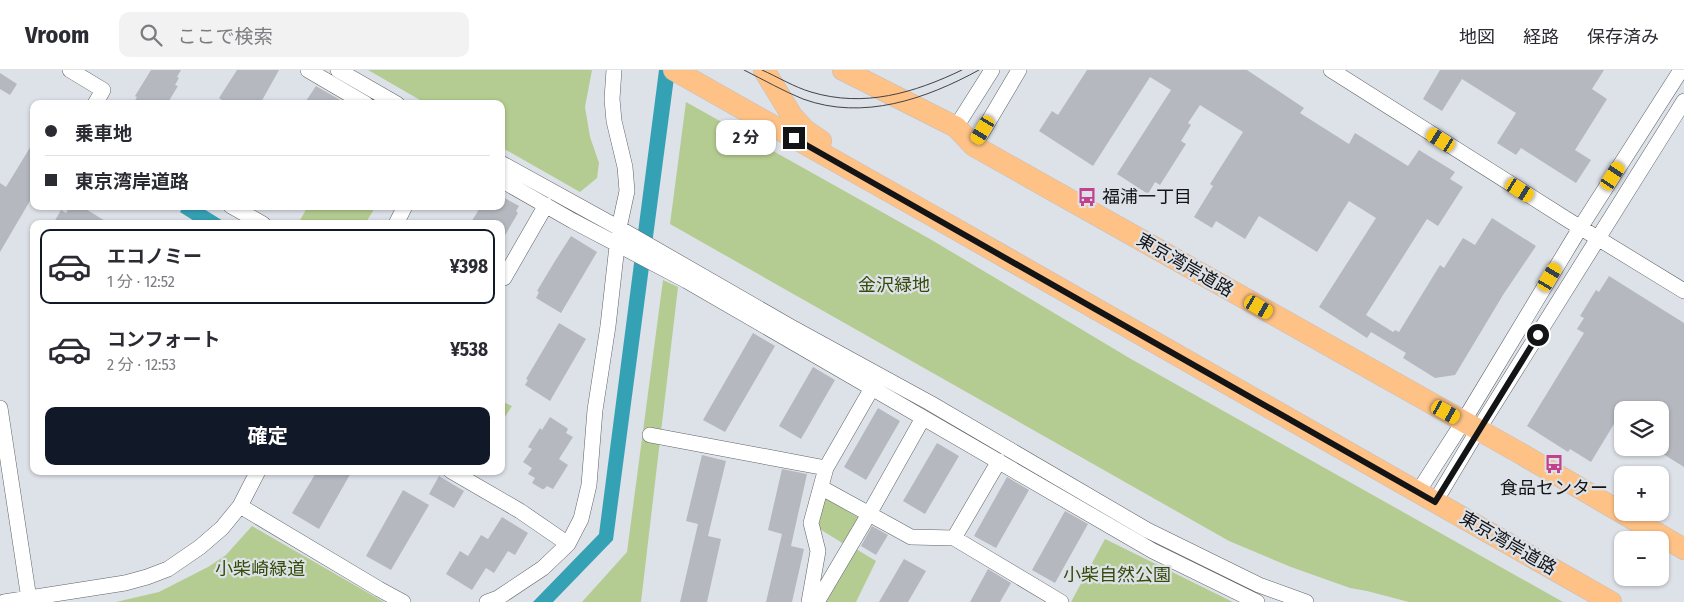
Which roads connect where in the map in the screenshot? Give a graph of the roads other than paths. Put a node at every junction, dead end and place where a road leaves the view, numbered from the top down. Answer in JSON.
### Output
{"nodes":[{"id":1,"x":70,"y":70,"type":"edge"},
{"id":2,"x":308,"y":70,"type":"edge"},
{"id":3,"x":338,"y":70,"type":"edge"},
{"id":4,"x":614,"y":70,"type":"edge"},
{"id":5,"x":674,"y":70,"type":"edge"},
{"id":6,"x":764,"y":70,"type":"edge"},
{"id":7,"x":843,"y":70,"type":"edge"},
{"id":8,"x":992,"y":70,"type":"edge"},
{"id":9,"x":1019,"y":70,"type":"edge"},
{"id":10,"x":1331,"y":70,"type":"edge"},
{"id":11,"x":1682,"y":70,"type":"edge"},
{"id":12,"x":98,"y":100,"type":"edge"},
{"id":13,"x":359,"y":100,"type":"edge"},
{"id":14,"x":390,"y":100,"type":"edge"},
{"id":15,"x":1684,"y":101,"type":"edge"},
{"id":16,"x":956,"y":127,"type":"junction"},
{"id":17,"x":974,"y":146,"type":"junction"},
{"id":18,"x":505,"y":165,"type":"edge"},
{"id":19,"x":505,"y":182,"type":"edge"},
{"id":20,"x":546,"y":205,"type":"junction"},
{"id":21,"x":238,"y":210,"type":"edge"},
{"id":22,"x":931,"y":215,"type":"junction"},
{"id":23,"x":256,"y":220,"type":"edge"},
{"id":24,"x":619,"y":228,"type":"junction"},
{"id":25,"x":1580,"y":228,"type":"junction"},
{"id":26,"x":1598,"y":238,"type":"junction"},
{"id":27,"x":617,"y":244,"type":"junction"},
{"id":28,"x":662,"y":260,"type":"junction"},
{"id":29,"x":505,"y":276,"type":"edge"},
{"id":30,"x":1684,"y":291,"type":"edge"},
{"id":31,"x":872,"y":388,"type":"junction"},
{"id":32,"x":0,"y":408,"type":"edge"},
{"id":33,"x":923,"y":418,"type":"junction"},
{"id":34,"x":1471,"y":426,"type":"junction"},
{"id":35,"x":650,"y":436,"type":"dead end"},
{"id":36,"x":998,"y":462,"type":"junction"},
{"id":37,"x":826,"y":468,"type":"junction"},
{"id":38,"x":256,"y":475,"type":"edge"},
{"id":39,"x":457,"y":475,"type":"edge"},
{"id":40,"x":822,"y":488,"type":"junction"},
{"id":41,"x":1427,"y":497,"type":"junction"},
{"id":42,"x":240,"y":506,"type":"junction"},
{"id":43,"x":869,"y":514,"type":"junction"},
{"id":44,"x":954,"y":538,"type":"junction"},
{"id":45,"x":568,"y":544,"type":"junction"},
{"id":46,"x":1684,"y":549,"type":"edge"},
{"id":47,"x":29,"y":599,"type":"junction"},
{"id":48,"x":495,"y":601,"type":"edge"},
{"id":49,"x":4,"y":602,"type":"edge"},
{"id":50,"x":403,"y":602,"type":"edge"},
{"id":51,"x":809,"y":602,"type":"edge"},
{"id":52,"x":817,"y":602,"type":"edge"},
{"id":53,"x":1061,"y":602,"type":"edge"},
{"id":54,"x":1257,"y":602,"type":"edge"},
{"id":55,"x":1306,"y":602,"type":"edge"},
{"id":56,"x":1611,"y":602,"type":"edge"}],
"edges":[{"from":1,"to":12,"type":"street"},
{"from":2,"to":13,"type":"street"},
{"from":3,"to":14,"type":"street"},
{"from":4,"to":24,"type":"street"},
{"from":5,"to":22,"type":"highway","name":"東京湾岸道路"},
{"from":6,"to":22,"type":"highway"},
{"from":7,"to":16,"type":"highway","name":"東京湾岸道路"},
{"from":8,"to":16,"type":"street"},
{"from":9,"to":17,"type":"street"},
{"from":10,"to":25,"type":"street"},
{"from":11,"to":25,"type":"street"},
{"from":15,"to":26,"type":"street"},
{"from":16,"to":17,"type":"highway","name":"東京湾岸道路"},
{"from":17,"to":34,"type":"highway","name":"東京湾岸道路"},
{"from":18,"to":24,"type":"street"},
{"from":19,"to":20,"type":"street"},
{"from":20,"to":27,"type":"street"},
{"from":20,"to":29,"type":"street"},
{"from":21,"to":23,"type":"street"},
{"from":22,"to":41,"type":"highway","name":"東京湾岸道路"},
{"from":24,"to":27,"type":"street"},
{"from":24,"to":28,"type":"street"},
{"from":25,"to":26,"type":"street"},
{"from":25,"to":34,"type":"street"},
{"from":26,"to":30,"type":"street"},
{"from":26,"to":34,"type":"street"},
{"from":27,"to":28,"type":"street"},
{"from":27,"to":45,"type":"street"},
{"from":28,"to":31,"type":"street"},
{"from":28,"to":55,"type":"street"},
{"from":31,"to":33,"type":"street"},
{"from":31,"to":37,"type":"street"},
{"from":32,"to":47,"type":"street"},
{"from":33,"to":36,"type":"street"},
{"from":33,"to":43,"type":"street"},
{"from":34,"to":41,"type":"street"},
{"from":34,"to":46,"type":"highway","name":"東京湾岸道路"},
{"from":35,"to":37,"type":"street"},
{"from":36,"to":44,"type":"street"},
{"from":36,"to":54,"type":"street"},
{"from":37,"to":40,"type":"street"},
{"from":38,"to":42,"type":"street"},
{"from":39,"to":45,"type":"street"},
{"from":40,"to":43,"type":"street"},
{"from":40,"to":51,"type":"street"},
{"from":41,"to":56,"type":"highway","name":"東京湾岸道路"},
{"from":42,"to":47,"type":"street"},
{"from":42,"to":50,"type":"street"},
{"from":43,"to":44,"type":"street"},
{"from":43,"to":52,"type":"street"},
{"from":44,"to":53,"type":"street"},
{"from":45,"to":48,"type":"street"},
{"from":47,"to":49,"type":"street"}]}
